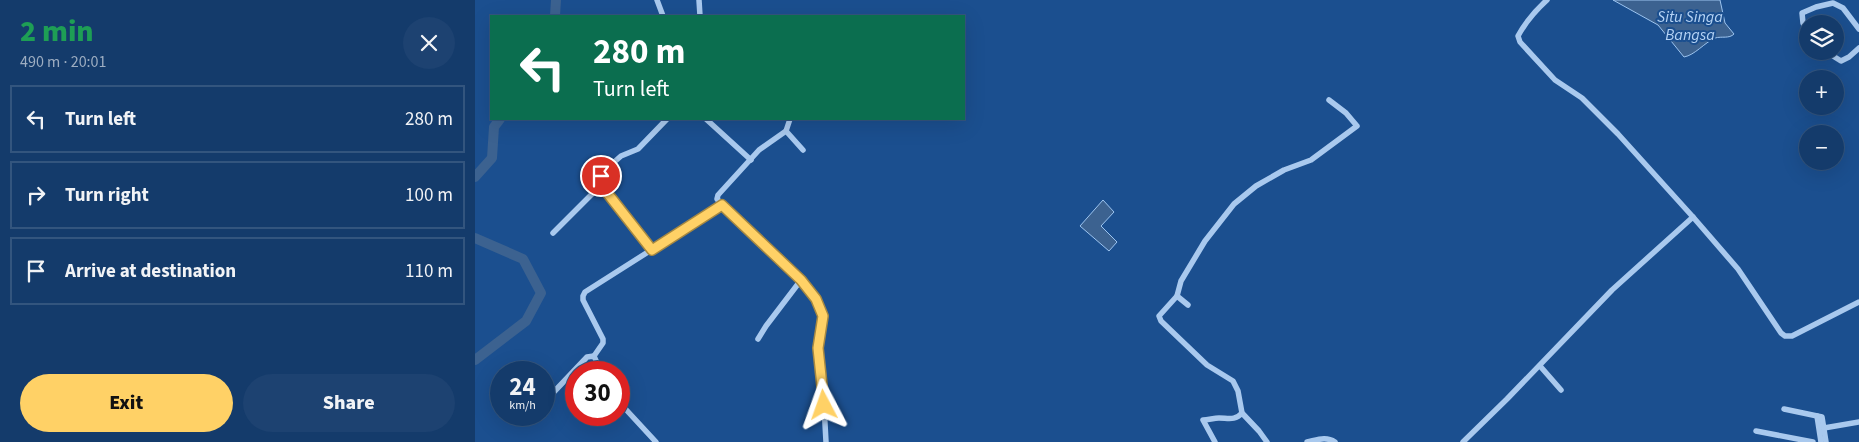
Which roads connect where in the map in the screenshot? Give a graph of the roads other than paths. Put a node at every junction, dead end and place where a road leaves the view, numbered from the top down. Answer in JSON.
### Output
{"nodes":[{"id":1,"x":657,"y":0,"type":"edge"},
{"id":2,"x":699,"y":0,"type":"edge"},
{"id":3,"x":1547,"y":0,"type":"edge"},
{"id":4,"x":663,"y":15,"type":"edge"},
{"id":5,"x":700,"y":15,"type":"edge"},
{"id":6,"x":1802,"y":15,"type":"edge"},
{"id":7,"x":1859,"y":29,"type":"edge"},
{"id":8,"x":1859,"y":48,"type":"edge"},
{"id":9,"x":1844,"y":60,"type":"edge"},
{"id":10,"x":1329,"y":100,"type":"dead end"},
{"id":11,"x":666,"y":120,"type":"edge"},
{"id":12,"x":706,"y":120,"type":"edge"},
{"id":13,"x":790,"y":120,"type":"edge"},
{"id":14,"x":786,"y":131,"type":"junction"},
{"id":15,"x":803,"y":150,"type":"dead end"},
{"id":16,"x":751,"y":160,"type":"junction"},
{"id":17,"x":601,"y":185,"type":"junction"},
{"id":18,"x":722,"y":205,"type":"junction"},
{"id":19,"x":1693,"y":217,"type":"junction"},
{"id":20,"x":553,"y":233,"type":"dead end"},
{"id":21,"x":652,"y":250,"type":"junction"},
{"id":22,"x":801,"y":280,"type":"junction"},
{"id":23,"x":1177,"y":296,"type":"junction"},
{"id":24,"x":1859,"y":302,"type":"edge"},
{"id":25,"x":1188,"y":306,"type":"dead end"},
{"id":26,"x":758,"y":339,"type":"dead end"},
{"id":27,"x":594,"y":356,"type":"junction"},
{"id":28,"x":596,"y":361,"type":"edge"},
{"id":29,"x":1540,"y":366,"type":"junction"},
{"id":30,"x":1561,"y":390,"type":"dead end"},
{"id":31,"x":555,"y":391,"type":"edge"},
{"id":32,"x":1784,"y":409,"type":"dead end"},
{"id":33,"x":1242,"y":413,"type":"junction"},
{"id":34,"x":630,"y":414,"type":"edge"},
{"id":35,"x":1817,"y":416,"type":"junction"},
{"id":36,"x":1859,"y":422,"type":"edge"},
{"id":37,"x":1824,"y":428,"type":"junction"},
{"id":38,"x":1756,"y":431,"type":"dead end"},
{"id":39,"x":656,"y":442,"type":"edge"},
{"id":40,"x":826,"y":442,"type":"edge"},
{"id":41,"x":1215,"y":442,"type":"edge"},
{"id":42,"x":1267,"y":442,"type":"edge"},
{"id":43,"x":1307,"y":442,"type":"edge"},
{"id":44,"x":1335,"y":442,"type":"edge"},
{"id":45,"x":1463,"y":442,"type":"edge"},
{"id":46,"x":1813,"y":442,"type":"edge"},
{"id":47,"x":1821,"y":442,"type":"edge"},
{"id":48,"x":1826,"y":442,"type":"edge"}],
"edges":[{"from":1,"to":4,"type":"street"},
{"from":2,"to":5,"type":"street"},
{"from":3,"to":19,"type":"street"},
{"from":6,"to":7,"type":"street"},
{"from":8,"to":9,"type":"street"},
{"from":10,"to":23,"type":"street"},
{"from":11,"to":17,"type":"street"},
{"from":12,"to":16,"type":"street"},
{"from":13,"to":14,"type":"street"},
{"from":14,"to":15,"type":"street"},
{"from":14,"to":16,"type":"street"},
{"from":16,"to":18,"type":"street"},
{"from":17,"to":20,"type":"street"},
{"from":17,"to":21,"type":"street"},
{"from":18,"to":21,"type":"street"},
{"from":18,"to":22,"type":"street"},
{"from":19,"to":24,"type":"street"},
{"from":19,"to":29,"type":"street"},
{"from":21,"to":27,"type":"street"},
{"from":22,"to":26,"type":"street"},
{"from":22,"to":40,"type":"street"},
{"from":23,"to":25,"type":"street"},
{"from":23,"to":33,"type":"street"},
{"from":27,"to":28,"type":"street"},
{"from":27,"to":31,"type":"street"},
{"from":29,"to":30,"type":"street"},
{"from":29,"to":45,"type":"street"},
{"from":32,"to":35,"type":"street"},
{"from":33,"to":41,"type":"street"},
{"from":33,"to":42,"type":"street"},
{"from":34,"to":39,"type":"street"},
{"from":35,"to":37,"type":"street"},
{"from":35,"to":47,"type":"street"},
{"from":36,"to":37,"type":"street"},
{"from":37,"to":48,"type":"street"},
{"from":38,"to":46,"type":"street"},
{"from":43,"to":44,"type":"street"}]}
